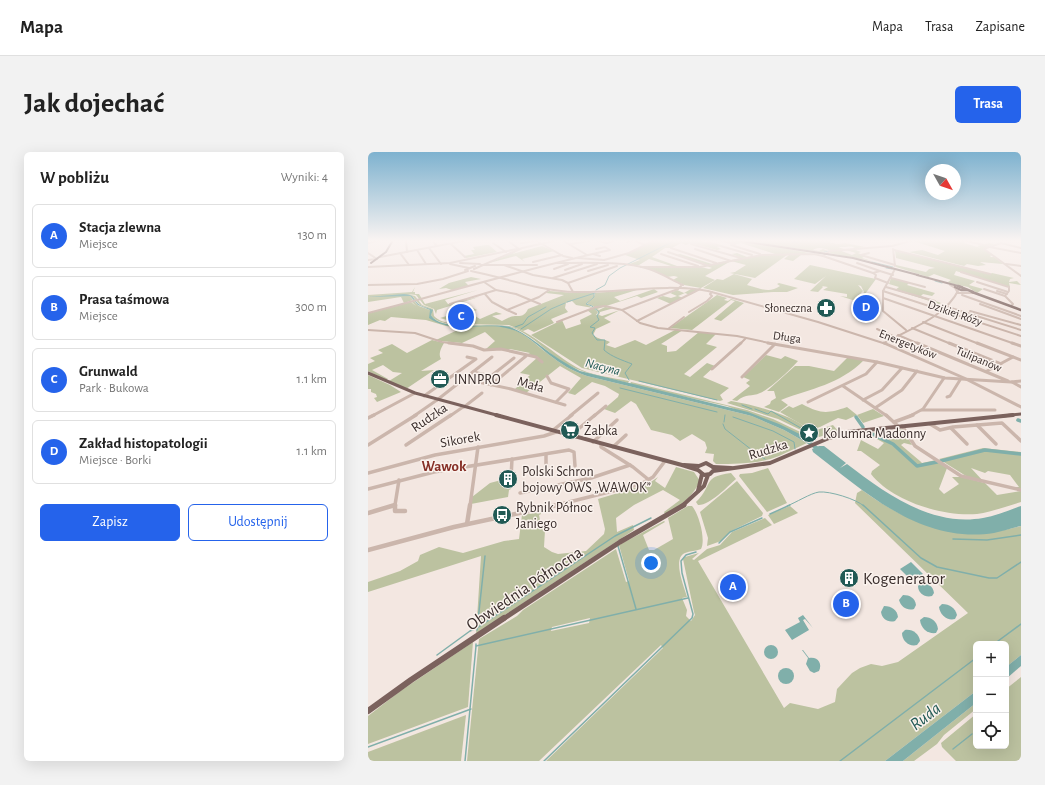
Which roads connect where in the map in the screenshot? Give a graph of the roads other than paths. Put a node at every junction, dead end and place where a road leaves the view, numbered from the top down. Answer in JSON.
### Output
{"nodes":[{"id":1,"x":462,"y":268,"type":"edge"},
{"id":2,"x":464,"y":268,"type":"edge"},
{"id":3,"x":473,"y":268,"type":"edge"},
{"id":4,"x":516,"y":268,"type":"edge"},
{"id":5,"x":530,"y":268,"type":"edge"},
{"id":6,"x":569,"y":268,"type":"edge"},
{"id":7,"x":580,"y":268,"type":"edge"},
{"id":8,"x":597,"y":268,"type":"edge"},
{"id":9,"x":608,"y":268,"type":"edge"},
{"id":10,"x":645,"y":268,"type":"edge"},
{"id":11,"x":861,"y":268,"type":"edge"},
{"id":12,"x":873,"y":268,"type":"edge"},
{"id":13,"x":968,"y":268,"type":"edge"},
{"id":14,"x":1011,"y":268,"type":"edge"},
{"id":15,"x":474,"y":269,"type":"joint"},
{"id":16,"x":894,"y":269,"type":"joint"},
{"id":17,"x":465,"y":270,"type":"junction"},
{"id":18,"x":469,"y":270,"type":"junction"},
{"id":19,"x":565,"y":270,"type":"dead end"},
{"id":20,"x":523,"y":271,"type":"junction"},
{"id":21,"x":880,"y":271,"type":"junction"},
{"id":22,"x":478,"y":272,"type":"junction"},
{"id":23,"x":588,"y":272,"type":"dead end"},
{"id":24,"x":961,"y":272,"type":"dead end"},
{"id":25,"x":873,"y":273,"type":"junction"},
{"id":26,"x":990,"y":274,"type":"dead end"},
{"id":27,"x":893,"y":275,"type":"junction"},
{"id":28,"x":1021,"y":276,"type":"edge"},
{"id":29,"x":500,"y":278,"type":"junction"},
{"id":30,"x":553,"y":278,"type":"junction"},
{"id":31,"x":891,"y":278,"type":"junction"},
{"id":32,"x":428,"y":282,"type":"junction"},
{"id":33,"x":484,"y":282,"type":"junction"},
{"id":34,"x":977,"y":282,"type":"dead end"},
{"id":35,"x":568,"y":283,"type":"junction"},
{"id":36,"x":888,"y":283,"type":"junction"},
{"id":37,"x":948,"y":284,"type":"junction"},
{"id":38,"x":368,"y":285,"type":"edge"},
{"id":39,"x":682,"y":286,"type":"junction"},
{"id":40,"x":886,"y":287,"type":"junction"},
{"id":41,"x":925,"y":287,"type":"dead end"},
{"id":42,"x":700,"y":289,"type":"junction"},
{"id":43,"x":962,"y":289,"type":"junction"},
{"id":44,"x":984,"y":289,"type":"dead end"},
{"id":45,"x":496,"y":290,"type":"junction"},
{"id":46,"x":549,"y":290,"type":"junction"},
{"id":47,"x":884,"y":291,"type":"junction"},
{"id":48,"x":997,"y":291,"type":"dead end"},
{"id":49,"x":573,"y":292,"type":"junction"},
{"id":50,"x":712,"y":292,"type":"junction"},
{"id":51,"x":958,"y":293,"type":"junction"},
{"id":52,"x":1007,"y":293,"type":"junction"},
{"id":53,"x":484,"y":294,"type":"junction"},
{"id":54,"x":962,"y":295,"type":"dead end"},
{"id":55,"x":982,"y":295,"type":"junction"},
{"id":56,"x":883,"y":298,"type":"junction"},
{"id":57,"x":532,"y":300,"type":"junction"},
{"id":58,"x":935,"y":301,"type":"dead end"},
{"id":59,"x":450,"y":304,"type":"dead end"},
{"id":60,"x":540,"y":304,"type":"dead end"},
{"id":61,"x":980,"y":304,"type":"dead end"},
{"id":62,"x":1011,"y":306,"type":"junction"},
{"id":63,"x":948,"y":307,"type":"junction"},
{"id":64,"x":507,"y":310,"type":"junction"},
{"id":65,"x":622,"y":310,"type":"junction"},
{"id":66,"x":944,"y":310,"type":"junction"},
{"id":67,"x":968,"y":310,"type":"dead end"},
{"id":68,"x":1020,"y":310,"type":"edge"},
{"id":69,"x":368,"y":312,"type":"edge"},
{"id":70,"x":689,"y":312,"type":"dead end"},
{"id":71,"x":516,"y":314,"type":"dead end"},
{"id":72,"x":936,"y":315,"type":"junction"},
{"id":73,"x":684,"y":317,"type":"dead end"},
{"id":74,"x":1021,"y":318,"type":"edge"},
{"id":75,"x":637,"y":321,"type":"junction"},
{"id":76,"x":557,"y":322,"type":"dead end"},
{"id":77,"x":923,"y":322,"type":"junction"},
{"id":78,"x":1021,"y":325,"type":"edge"},
{"id":79,"x":912,"y":328,"type":"junction"},
{"id":80,"x":668,"y":329,"type":"junction"},
{"id":81,"x":877,"y":329,"type":"dead end"},
{"id":82,"x":368,"y":330,"type":"edge"},
{"id":83,"x":906,"y":330,"type":"junction"},
{"id":84,"x":1021,"y":330,"type":"edge"},
{"id":85,"x":896,"y":336,"type":"junction"},
{"id":86,"x":1021,"y":336,"type":"edge"},
{"id":87,"x":746,"y":338,"type":"junction"},
{"id":88,"x":891,"y":339,"type":"junction"},
{"id":89,"x":884,"y":343,"type":"junction"},
{"id":90,"x":775,"y":344,"type":"junction"},
{"id":91,"x":1021,"y":346,"type":"edge"},
{"id":92,"x":900,"y":350,"type":"junction"},
{"id":93,"x":526,"y":356,"type":"dead end"},
{"id":94,"x":467,"y":357,"type":"dead end"},
{"id":95,"x":1013,"y":357,"type":"junction"},
{"id":96,"x":492,"y":358,"type":"dead end"},
{"id":97,"x":514,"y":358,"type":"dead end"},
{"id":98,"x":1021,"y":360,"type":"edge"},
{"id":99,"x":542,"y":362,"type":"dead end"},
{"id":100,"x":877,"y":362,"type":"junction"},
{"id":101,"x":1001,"y":364,"type":"junction"},
{"id":102,"x":902,"y":368,"type":"junction"},
{"id":103,"x":712,"y":369,"type":"dead end"},
{"id":104,"x":917,"y":371,"type":"junction"},
{"id":105,"x":987,"y":371,"type":"junction"},
{"id":106,"x":472,"y":372,"type":"junction"},
{"id":107,"x":368,"y":373,"type":"edge"},
{"id":108,"x":547,"y":376,"type":"dead end"},
{"id":109,"x":742,"y":377,"type":"dead end"},
{"id":110,"x":944,"y":378,"type":"junction"},
{"id":111,"x":464,"y":379,"type":"junction"},
{"id":112,"x":960,"y":380,"type":"junction"},
{"id":113,"x":968,"y":380,"type":"junction"},
{"id":114,"x":1021,"y":381,"type":"edge"},
{"id":115,"x":1009,"y":382,"type":"junction"},
{"id":116,"x":491,"y":385,"type":"junction"},
{"id":117,"x":844,"y":386,"type":"junction"},
{"id":118,"x":1021,"y":387,"type":"edge"},
{"id":119,"x":415,"y":393,"type":"junction"},
{"id":120,"x":482,"y":393,"type":"dead end"},
{"id":121,"x":598,"y":393,"type":"dead end"},
{"id":122,"x":424,"y":396,"type":"junction"},
{"id":123,"x":947,"y":397,"type":"dead end"},
{"id":124,"x":437,"y":400,"type":"junction"},
{"id":125,"x":863,"y":400,"type":"junction"},
{"id":126,"x":556,"y":402,"type":"junction"},
{"id":127,"x":808,"y":402,"type":"dead end"},
{"id":128,"x":565,"y":404,"type":"dead end"},
{"id":129,"x":606,"y":406,"type":"dead end"},
{"id":130,"x":464,"y":407,"type":"junction"},
{"id":131,"x":1021,"y":407,"type":"edge"},
{"id":132,"x":875,"y":408,"type":"junction"},
{"id":133,"x":922,"y":410,"type":"junction"},
{"id":134,"x":995,"y":410,"type":"dead end"},
{"id":135,"x":1021,"y":414,"type":"edge"},
{"id":136,"x":368,"y":418,"type":"edge"},
{"id":137,"x":617,"y":420,"type":"dead end"},
{"id":138,"x":894,"y":422,"type":"junction"},
{"id":139,"x":930,"y":424,"type":"junction"},
{"id":140,"x":977,"y":425,"type":"junction"},
{"id":141,"x":901,"y":427,"type":"junction"},
{"id":142,"x":951,"y":428,"type":"junction"},
{"id":143,"x":554,"y":431,"type":"junction"},
{"id":144,"x":626,"y":435,"type":"dead end"},
{"id":145,"x":570,"y":436,"type":"junction"},
{"id":146,"x":1021,"y":441,"type":"edge"},
{"id":147,"x":593,"y":442,"type":"junction"},
{"id":148,"x":601,"y":444,"type":"junction"},
{"id":149,"x":967,"y":444,"type":"dead end"},
{"id":150,"x":996,"y":444,"type":"dead end"},
{"id":151,"x":368,"y":445,"type":"edge"},
{"id":152,"x":406,"y":445,"type":"dead end"},
{"id":153,"x":478,"y":447,"type":"junction"},
{"id":154,"x":613,"y":447,"type":"junction"},
{"id":155,"x":546,"y":454,"type":"junction"},
{"id":156,"x":512,"y":459,"type":"junction"},
{"id":157,"x":665,"y":461,"type":"junction"},
{"id":158,"x":476,"y":464,"type":"junction"},
{"id":159,"x":630,"y":465,"type":"junction"},
{"id":160,"x":575,"y":466,"type":"dead end"},
{"id":161,"x":698,"y":468,"type":"junction"},
{"id":162,"x":713,"y":469,"type":"junction"},
{"id":163,"x":546,"y":471,"type":"dead end"},
{"id":164,"x":368,"y":472,"type":"edge"},
{"id":165,"x":702,"y":474,"type":"junction"},
{"id":166,"x":708,"y":475,"type":"junction"},
{"id":167,"x":511,"y":478,"type":"dead end"},
{"id":168,"x":399,"y":480,"type":"junction"},
{"id":169,"x":649,"y":480,"type":"junction"},
{"id":170,"x":368,"y":489,"type":"edge"},
{"id":171,"x":1021,"y":490,"type":"edge"},
{"id":172,"x":520,"y":493,"type":"dead end"},
{"id":173,"x":698,"y":493,"type":"junction"},
{"id":174,"x":395,"y":505,"type":"junction"},
{"id":175,"x":405,"y":511,"type":"dead end"},
{"id":176,"x":368,"y":513,"type":"edge"},
{"id":177,"x":467,"y":524,"type":"junction"},
{"id":178,"x":368,"y":550,"type":"edge"},
{"id":179,"x":368,"y":711,"type":"edge"}],
"edges":[{"from":1,"to":17,"type":"street"},
{"from":2,"to":18,"type":"street"},
{"from":3,"to":18,"type":"street"},
{"from":4,"to":20,"type":"street"},
{"from":5,"to":20,"type":"street"},
{"from":6,"to":19,"type":"street"},
{"from":7,"to":30,"type":"street"},
{"from":8,"to":23,"type":"street"},
{"from":9,"to":35,"type":"street"},
{"from":10,"to":39,"type":"street","name":"Energetyków"},
{"from":11,"to":25,"type":"street"},
{"from":12,"to":21,"type":"street"},
{"from":13,"to":26,"type":"street"},
{"from":14,"to":28,"type":"street"},
{"from":15,"to":18,"type":"street"},
{"from":15,"to":22,"type":"street"},
{"from":16,"to":27,"type":"street"},
{"from":16,"to":37,"type":"main road"},
{"from":17,"to":18,"type":"street"},
{"from":17,"to":32,"type":"street"},
{"from":18,"to":22,"type":"street"},
{"from":18,"to":32,"type":"street"},
{"from":20,"to":29,"type":"street"},
{"from":20,"to":30,"type":"street"},
{"from":21,"to":25,"type":"street"},
{"from":21,"to":27,"type":"street"},
{"from":22,"to":29,"type":"street"},
{"from":24,"to":52,"type":"street"},
{"from":25,"to":36,"type":"street"},
{"from":27,"to":31,"type":"street"},
{"from":29,"to":33,"type":"street"},
{"from":29,"to":46,"type":"street"},
{"from":30,"to":35,"type":"street"},
{"from":31,"to":36,"type":"street"},
{"from":31,"to":41,"type":"street"},
{"from":32,"to":38,"type":"street"},
{"from":33,"to":45,"type":"street"},
{"from":33,"to":69,"type":"street"},
{"from":34,"to":52,"type":"street"},
{"from":35,"to":49,"type":"street"},
{"from":36,"to":40,"type":"street"},
{"from":37,"to":43,"type":"main road"},
{"from":37,"to":51,"type":"street"},
{"from":39,"to":42,"type":"street","name":"Energetyków"},
{"from":39,"to":49,"type":"street"},
{"from":39,"to":65,"type":"street"},
{"from":40,"to":47,"type":"street"},
{"from":40,"to":58,"type":"street"},
{"from":42,"to":50,"type":"street","name":"Energetyków"},
{"from":42,"to":75,"type":"street"},
{"from":43,"to":51,"type":"street"},
{"from":43,"to":55,"type":"main road"},
{"from":44,"to":52,"type":"street"},
{"from":45,"to":53,"type":"street"},
{"from":45,"to":57,"type":"street"},
{"from":46,"to":49,"type":"street"},
{"from":46,"to":57,"type":"street"},
{"from":47,"to":56,"type":"street"},
{"from":47,"to":66,"type":"street"},
{"from":48,"to":52,"type":"street"},
{"from":50,"to":70,"type":"street"},
{"from":50,"to":89,"type":"street","name":"Energetyków"},
{"from":51,"to":55,"type":"street"},
{"from":51,"to":63,"type":"street"},
{"from":52,"to":62,"type":"street"},
{"from":53,"to":59,"type":"street"},
{"from":53,"to":64,"type":"street"},
{"from":54,"to":74,"type":"street"},
{"from":55,"to":62,"type":"main road"},
{"from":56,"to":72,"type":"street","name":"Dzikiej Róży"},
{"from":56,"to":83,"type":"street"},
{"from":57,"to":60,"type":"street"},
{"from":57,"to":64,"type":"street"},
{"from":61,"to":74,"type":"street"},
{"from":62,"to":68,"type":"main road"},
{"from":63,"to":66,"type":"street"},
{"from":63,"to":84,"type":"street"},
{"from":64,"to":71,"type":"street"},
{"from":65,"to":75,"type":"street","name":"Długa"},
{"from":65,"to":76,"type":"street","name":"Długa"},
{"from":66,"to":72,"type":"street"},
{"from":66,"to":86,"type":"street"},
{"from":67,"to":78,"type":"street"},
{"from":72,"to":77,"type":"street"},
{"from":72,"to":91,"type":"street","name":"Dzikiej Róży"},
{"from":73,"to":80,"type":"street"},
{"from":75,"to":80,"type":"street","name":"Długa"},
{"from":77,"to":79,"type":"street"},
{"from":77,"to":95,"type":"street"},
{"from":79,"to":83,"type":"street"},
{"from":79,"to":101,"type":"street"},
{"from":80,"to":87,"type":"street","name":"Długa"},
{"from":81,"to":85,"type":"street","name":"Tulipanów"},
{"from":82,"to":99,"type":"street"},
{"from":83,"to":85,"type":"street"},
{"from":85,"to":88,"type":"street"},
{"from":85,"to":105,"type":"street","name":"Tulipanów"},
{"from":87,"to":90,"type":"street","name":"Długa"},
{"from":87,"to":103,"type":"street"},
{"from":88,"to":89,"type":"street"},
{"from":88,"to":92,"type":"street"},
{"from":89,"to":92,"type":"street","name":"Energetyków"},
{"from":90,"to":100,"type":"street","name":"Długa"},
{"from":90,"to":109,"type":"street"},
{"from":92,"to":113,"type":"street","name":"Energetyków"},
{"from":93,"to":116,"type":"street","name":"Mała"},
{"from":94,"to":122,"type":"street"},
{"from":95,"to":98,"type":"street"},
{"from":95,"to":101,"type":"street"},
{"from":96,"to":106,"type":"street"},
{"from":97,"to":106,"type":"street","name":"Mała"},
{"from":100,"to":102,"type":"street","name":"Długa"},
{"from":100,"to":117,"type":"street"},
{"from":101,"to":105,"type":"street"},
{"from":102,"to":104,"type":"street","name":"Długa"},
{"from":102,"to":125,"type":"street"},
{"from":104,"to":110,"type":"street","name":"Długa"},
{"from":104,"to":132,"type":"street"},
{"from":105,"to":115,"type":"street","name":"Tulipanów"},
{"from":106,"to":111,"type":"street"},
{"from":107,"to":119,"type":"main road","name":"Rudzka"},
{"from":108,"to":126,"type":"street"},
{"from":110,"to":112,"type":"street","name":"Długa"},
{"from":110,"to":133,"type":"street"},
{"from":111,"to":116,"type":"street","name":"Mała"},
{"from":111,"to":124,"type":"street"},
{"from":112,"to":113,"type":"street","name":"Długa"},
{"from":112,"to":123,"type":"street"},
{"from":113,"to":115,"type":"street","name":"Długa"},
{"from":113,"to":131,"type":"street","name":"Energetyków"},
{"from":114,"to":115,"type":"street","name":"Długa"},
{"from":115,"to":118,"type":"street","name":"Tulipanów"},
{"from":116,"to":126,"type":"street","name":"Mała"},
{"from":117,"to":125,"type":"street"},
{"from":117,"to":127,"type":"street"},
{"from":119,"to":122,"type":"main road","name":"Rudzka"},
{"from":119,"to":136,"type":"street","name":"Rudzka"},
{"from":120,"to":130,"type":"street","name":"Rudzka"},
{"from":121,"to":143,"type":"street"},
{"from":122,"to":124,"type":"main road","name":"Rudzka"},
{"from":124,"to":130,"type":"main road","name":"Rudzka"},
{"from":124,"to":151,"type":"street"},
{"from":125,"to":132,"type":"street"},
{"from":126,"to":128,"type":"street","name":"Mała"},
{"from":129,"to":145,"type":"street"},
{"from":130,"to":143,"type":"main road","name":"Rudzka"},
{"from":130,"to":152,"type":"street","name":"Rudzka"},
{"from":132,"to":138,"type":"street"},
{"from":133,"to":134,"type":"street"},
{"from":133,"to":138,"type":"street"},
{"from":135,"to":139,"type":"main road","name":"Rudzka"},
{"from":137,"to":147,"type":"street"},
{"from":138,"to":141,"type":"street"},
{"from":139,"to":141,"type":"main road","name":"Rudzka"},
{"from":139,"to":142,"type":"street"},
{"from":140,"to":142,"type":"street"},
{"from":140,"to":146,"type":"street"},
{"from":140,"to":150,"type":"street"},
{"from":141,"to":162,"type":"main road","name":"Rudzka"},
{"from":141,"to":171,"type":"street"},
{"from":142,"to":149,"type":"street"},
{"from":143,"to":145,"type":"main road","name":"Rudzka"},
{"from":143,"to":153,"type":"street","name":"Sikorek"},
{"from":144,"to":154,"type":"street"},
{"from":145,"to":147,"type":"main road","name":"Rudzka"},
{"from":147,"to":148,"type":"main road","name":"Rudzka"},
{"from":148,"to":154,"type":"main road","name":"Rudzka"},
{"from":148,"to":159,"type":"street"},
{"from":153,"to":158,"type":"street"},
{"from":153,"to":164,"type":"street","name":"Sikorek"},
{"from":154,"to":157,"type":"main road","name":"Rudzka"},
{"from":155,"to":156,"type":"street"},
{"from":155,"to":160,"type":"street"},
{"from":155,"to":163,"type":"street"},
{"from":156,"to":158,"type":"street"},
{"from":156,"to":167,"type":"street"},
{"from":157,"to":161,"type":"main road","name":"Rudzka"},
{"from":157,"to":169,"type":"street"},
{"from":158,"to":168,"type":"street"},
{"from":158,"to":177,"type":"street"},
{"from":159,"to":169,"type":"street"},
{"from":159,"to":172,"type":"street"},
{"from":161,"to":162,"type":"main road","name":"Rudzka"},
{"from":161,"to":165,"type":"main road"},
{"from":162,"to":166,"type":"main road"},
{"from":165,"to":166,"type":"main road"},
{"from":165,"to":173,"type":"main road"},
{"from":166,"to":173,"type":"main road","name":"Obwiednia Północna"},
{"from":168,"to":170,"type":"street"},
{"from":168,"to":174,"type":"street"},
{"from":169,"to":177,"type":"street"},
{"from":173,"to":179,"type":"main road","name":"Obwiednia Północna"},
{"from":174,"to":175,"type":"street"},
{"from":174,"to":176,"type":"street"},
{"from":177,"to":178,"type":"street"}]}
